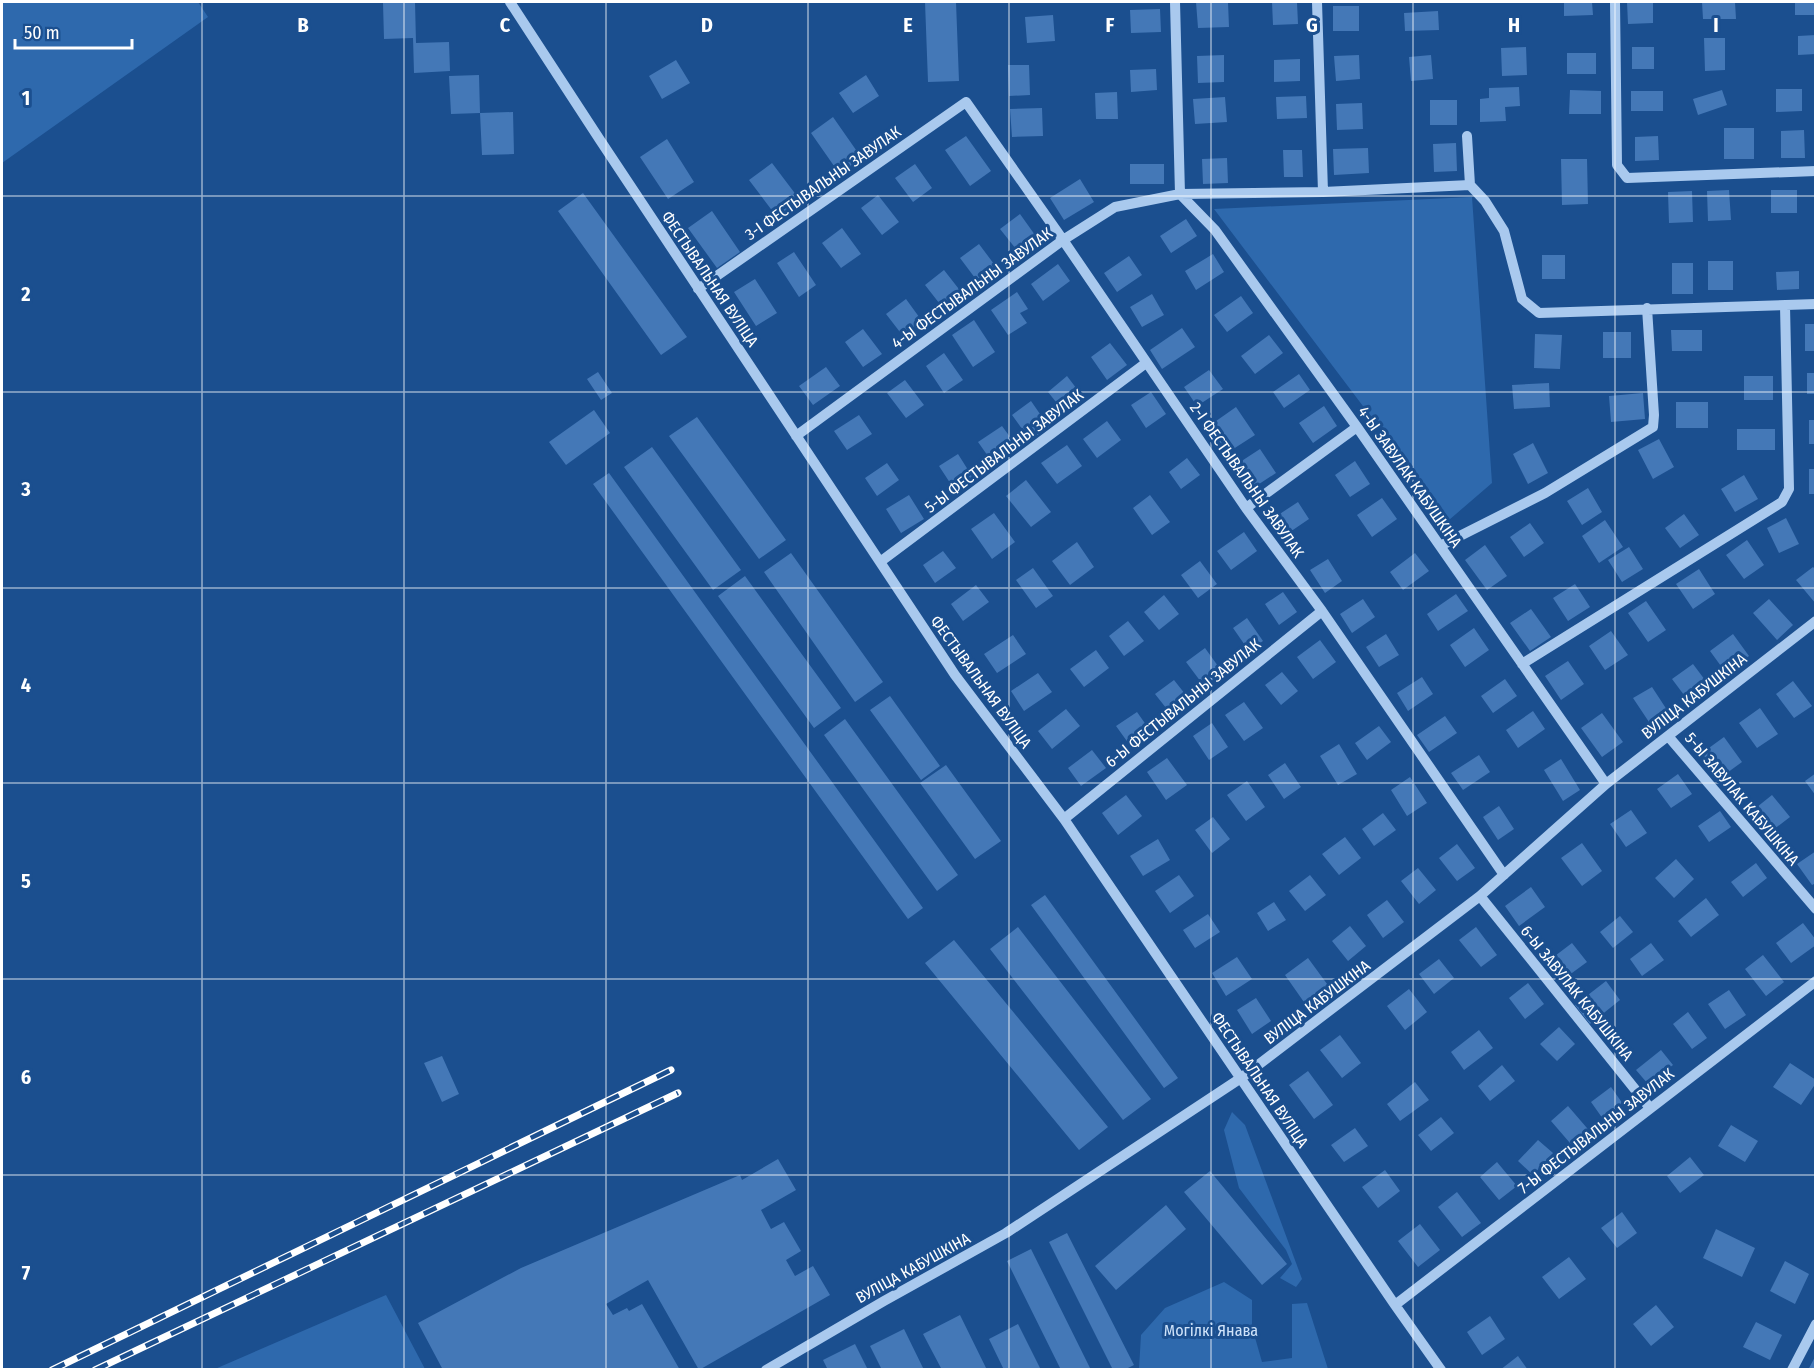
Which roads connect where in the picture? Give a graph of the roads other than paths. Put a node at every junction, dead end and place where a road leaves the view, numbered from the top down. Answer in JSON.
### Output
{"nodes":[{"id":1,"x":510,"y":2,"type":"edge"},
{"id":2,"x":1175,"y":2,"type":"edge"},
{"id":3,"x":1317,"y":2,"type":"edge"},
{"id":4,"x":1615,"y":2,"type":"edge"},
{"id":5,"x":966,"y":102,"type":"joint"},
{"id":6,"x":1467,"y":136,"type":"dead end"},
{"id":7,"x":1815,"y":171,"type":"edge"},
{"id":8,"x":1470,"y":185,"type":"junction"},
{"id":9,"x":1323,"y":192,"type":"junction"},
{"id":10,"x":1180,"y":195,"type":"junction"},
{"id":11,"x":1063,"y":240,"type":"junction"},
{"id":12,"x":698,"y":289,"type":"junction"},
{"id":13,"x":1815,"y":304,"type":"edge"},
{"id":14,"x":1785,"y":306,"type":"junction"},
{"id":15,"x":1647,"y":308,"type":"junction"},
{"id":16,"x":1146,"y":363,"type":"junction"},
{"id":17,"x":1357,"y":427,"type":"junction"},
{"id":18,"x":796,"y":436,"type":"junction"},
{"id":19,"x":1246,"y":508,"type":"junction"},
{"id":20,"x":1440,"y":546,"type":"junction"},
{"id":21,"x":880,"y":562,"type":"junction"},
{"id":22,"x":1322,"y":611,"type":"junction"},
{"id":23,"x":1815,"y":621,"type":"edge"},
{"id":24,"x":1522,"y":664,"type":"junction"},
{"id":25,"x":1668,"y":736,"type":"junction"},
{"id":26,"x":1606,"y":784,"type":"junction"},
{"id":27,"x":1064,"y":819,"type":"junction"},
{"id":28,"x":1504,"y":875,"type":"junction"},
{"id":29,"x":1480,"y":896,"type":"junction"},
{"id":30,"x":1815,"y":909,"type":"edge"},
{"id":31,"x":1815,"y":981,"type":"edge"},
{"id":32,"x":1241,"y":1078,"type":"junction"},
{"id":33,"x":1650,"y":1108,"type":"junction"},
{"id":34,"x":1395,"y":1305,"type":"junction"},
{"id":35,"x":1815,"y":1324,"type":"edge"},
{"id":36,"x":766,"y":1370,"type":"edge"},
{"id":37,"x":1442,"y":1370,"type":"edge"},
{"id":38,"x":1792,"y":1370,"type":"edge"}],
"edges":[{"from":1,"to":12,"type":"street","name":"ФЕСТЫВАЛЬНАЯ ВУЛІЦА"},
{"from":2,"to":10,"type":"street"},
{"from":3,"to":9,"type":"street"},
{"from":4,"to":7,"type":"street"},
{"from":5,"to":11,"type":"street","name":"2-І ФЕСТЫВАЛЬНЫ ЗАВУЛАК"},
{"from":5,"to":12,"type":"street","name":"3-І ФЕСТЫВАЛЬНЫ ЗАВУЛАК"},
{"from":6,"to":8,"type":"street"},
{"from":8,"to":9,"type":"street","name":"4-Ы ФЕСТЫВАЛЬНЫ ЗАВУЛАК"},
{"from":8,"to":15,"type":"street"},
{"from":9,"to":10,"type":"street","name":"4-Ы ФЕСТЫВАЛЬНЫ ЗАВУЛАК"},
{"from":10,"to":11,"type":"street","name":"4-Ы ФЕСТЫВАЛЬНЫ ЗАВУЛАК"},
{"from":10,"to":17,"type":"street","name":"4-Ы ЗАВУЛАК КАБУШКІНА"},
{"from":11,"to":16,"type":"street","name":"2-І ФЕСТЫВАЛЬНЫ ЗАВУЛАК"},
{"from":11,"to":18,"type":"street","name":"4-Ы ФЕСТЫВАЛЬНЫ ЗАВУЛАК"},
{"from":12,"to":18,"type":"street","name":"ФЕСТЫВАЛЬНАЯ ВУЛІЦА"},
{"from":13,"to":14,"type":"street"},
{"from":14,"to":15,"type":"street"},
{"from":14,"to":24,"type":"street"},
{"from":15,"to":20,"type":"street"},
{"from":16,"to":19,"type":"street","name":"2-І ФЕСТЫВАЛЬНЫ ЗАВУЛАК"},
{"from":16,"to":21,"type":"street","name":"5-Ы ФЕСТЫВАЛЬНЫ ЗАВУЛАК"},
{"from":17,"to":19,"type":"street"},
{"from":17,"to":20,"type":"street","name":"4-Ы ЗАВУЛАК КАБУШКІНА"},
{"from":18,"to":21,"type":"street","name":"ФЕСТЫВАЛЬНАЯ ВУЛІЦА"},
{"from":19,"to":22,"type":"street","name":"2-І ФЕСТЫВАЛЬНЫ ЗАВУЛАК"},
{"from":20,"to":24,"type":"street","name":"4-Ы ЗАВУЛАК КАБУШКІНА"},
{"from":21,"to":27,"type":"street","name":"ФЕСТЫВАЛЬНАЯ ВУЛІЦА"},
{"from":22,"to":27,"type":"street","name":"6-Ы ФЕСТЫВАЛЬНЫ ЗАВУЛАК"},
{"from":22,"to":28,"type":"street","name":"2-І ФЕСТЫВАЛЬНЫ ЗАВУЛАК"},
{"from":23,"to":25,"type":"street","name":"ВУЛІЦА КАБУШКІНА"},
{"from":24,"to":26,"type":"street","name":"4-Ы ЗАВУЛАК КАБУШКІНА"},
{"from":25,"to":26,"type":"street","name":"ВУЛІЦА КАБУШКІНА"},
{"from":25,"to":30,"type":"street","name":"5-Ы ЗАВУЛАК КАБУШКІНА"},
{"from":26,"to":28,"type":"street","name":"ВУЛІЦА КАБУШКІНА"},
{"from":27,"to":32,"type":"street","name":"ФЕСТЫВАЛЬНАЯ ВУЛІЦА"},
{"from":28,"to":29,"type":"street","name":"ВУЛІЦА КАБУШКІНА"},
{"from":29,"to":32,"type":"street","name":"ВУЛІЦА КАБУШКІНА"},
{"from":29,"to":33,"type":"street","name":"6-Ы ЗАВУЛАК КАБУШКІНА"},
{"from":31,"to":33,"type":"street","name":"7-Ы ФЕСТЫВАЛЬНЫ ЗАВУЛАК"},
{"from":32,"to":34,"type":"street","name":"ФЕСТЫВАЛЬНАЯ ВУЛІЦА"},
{"from":32,"to":36,"type":"street","name":"ВУЛІЦА КАБУШКІНА"},
{"from":33,"to":34,"type":"street","name":"7-Ы ФЕСТЫВАЛЬНЫ ЗАВУЛАК"},
{"from":34,"to":37,"type":"street","name":"ФЕСТЫВАЛЬНАЯ ВУЛІЦА"},
{"from":35,"to":38,"type":"street"}]}
